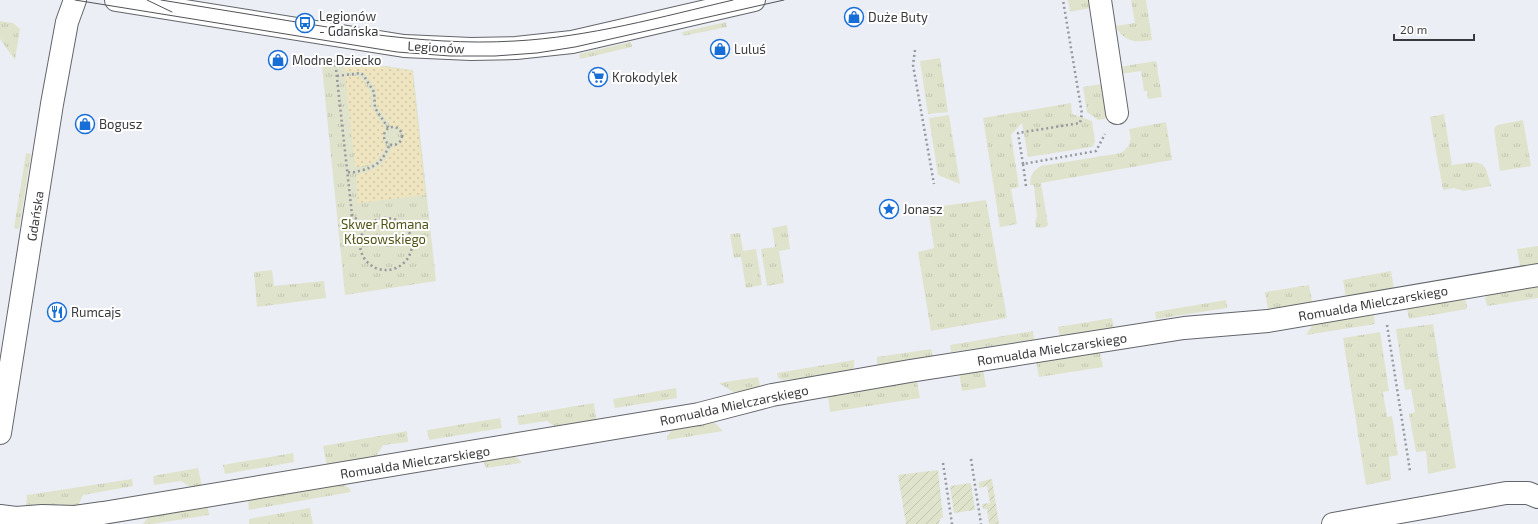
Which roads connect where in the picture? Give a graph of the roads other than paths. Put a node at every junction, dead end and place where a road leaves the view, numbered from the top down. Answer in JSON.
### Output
{"nodes":[{"id":1,"x":75,"y":0,"type":"edge"},
{"id":2,"x":116,"y":0,"type":"edge"},
{"id":3,"x":754,"y":0,"type":"edge"},
{"id":4,"x":1100,"y":0,"type":"edge"},
{"id":5,"x":1117,"y":113,"type":"road end"},
{"id":6,"x":1538,"y":275,"type":"edge"},
{"id":7,"x":0,"y":433,"type":"edge"},
{"id":8,"x":1538,"y":496,"type":"edge"},
{"id":9,"x":0,"y":516,"type":"edge"},
{"id":10,"x":1333,"y":524,"type":"edge"}],
"edges":[{"from":1,"to":7,"type":"street","name":"Gdańska"},
{"from":2,"to":3,"type":"street","name":"Legionów"},
{"from":4,"to":5,"type":"street"},
{"from":6,"to":9,"type":"street","name":"Romualda Mielczarskiego"},
{"from":8,"to":10,"type":"street"}]}
